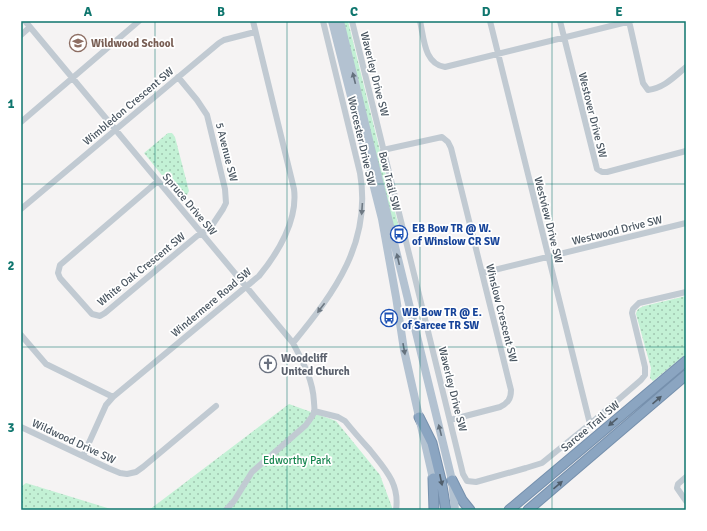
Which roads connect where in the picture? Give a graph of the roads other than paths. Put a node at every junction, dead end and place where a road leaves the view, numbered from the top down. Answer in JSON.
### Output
{"nodes":[{"id":1,"x":25,"y":21,"type":"edge"},
{"id":2,"x":139,"y":21,"type":"edge"},
{"id":3,"x":252,"y":21,"type":"edge"},
{"id":4,"x":323,"y":21,"type":"edge"},
{"id":5,"x":332,"y":21,"type":"edge"},
{"id":6,"x":340,"y":21,"type":"edge"},
{"id":7,"x":352,"y":21,"type":"edge"},
{"id":8,"x":420,"y":21,"type":"edge"},
{"id":9,"x":490,"y":21,"type":"edge"},
{"id":10,"x":560,"y":21,"type":"edge"},
{"id":11,"x":630,"y":21,"type":"edge"},
{"id":12,"x":30,"y":27,"type":"junction"},
{"id":13,"x":255,"y":32,"type":"junction"},
{"id":14,"x":21,"y":35,"type":"edge"},
{"id":15,"x":564,"y":38,"type":"junction"},
{"id":16,"x":498,"y":54,"type":"junction"},
{"id":17,"x":686,"y":67,"type":"edge"},
{"id":18,"x":178,"y":77,"type":"junction"},
{"id":19,"x":73,"y":78,"type":"junction"},
{"id":20,"x":21,"y":122,"type":"edge"},
{"id":21,"x":116,"y":130,"type":"junction"},
{"id":22,"x":383,"y":150,"type":"junction"},
{"id":23,"x":686,"y":151,"type":"edge"},
{"id":24,"x":158,"y":181,"type":"junction"},
{"id":25,"x":21,"y":209,"type":"edge"},
{"id":26,"x":686,"y":222,"type":"edge"},
{"id":27,"x":202,"y":233,"type":"junction"},
{"id":28,"x":548,"y":257,"type":"junction"},
{"id":29,"x":482,"y":274,"type":"junction"},
{"id":30,"x":246,"y":287,"type":"junction"},
{"id":31,"x":686,"y":292,"type":"edge"},
{"id":32,"x":396,"y":296,"type":"junction"},
{"id":33,"x":407,"y":297,"type":"junction"},
{"id":34,"x":21,"y":335,"type":"edge"},
{"id":35,"x":293,"y":343,"type":"junction"},
{"id":36,"x":686,"y":361,"type":"edge"},
{"id":37,"x":686,"y":375,"type":"edge"},
{"id":38,"x":114,"y":397,"type":"junction"},
{"id":39,"x":216,"y":406,"type":"dead end"},
{"id":40,"x":314,"y":411,"type":"junction"},
{"id":41,"x":419,"y":417,"type":"junction"},
{"id":42,"x":450,"y":420,"type":"junction"},
{"id":43,"x":590,"y":424,"type":"junction"},
{"id":44,"x":21,"y":427,"type":"edge"},
{"id":45,"x":83,"y":456,"type":"junction"},
{"id":46,"x":686,"y":477,"type":"edge"},
{"id":47,"x":433,"y":478,"type":"junction"},
{"id":48,"x":452,"y":480,"type":"junction"},
{"id":49,"x":686,"y":501,"type":"edge"},
{"id":50,"x":226,"y":510,"type":"edge"},
{"id":51,"x":396,"y":510,"type":"edge"},
{"id":52,"x":434,"y":510,"type":"edge"},
{"id":53,"x":438,"y":510,"type":"edge"},
{"id":54,"x":446,"y":510,"type":"edge"},
{"id":55,"x":455,"y":510,"type":"edge"},
{"id":56,"x":470,"y":510,"type":"edge"},
{"id":57,"x":509,"y":510,"type":"edge"},
{"id":58,"x":528,"y":510,"type":"edge"}],
"edges":[{"from":1,"to":12,"type":"street","name":"Spruce Drive SW"},
{"from":2,"to":19,"type":"street"},
{"from":3,"to":13,"type":"street","name":"Windermere Road SW"},
{"from":4,"to":35,"type":"street","name":"Worcester Drive SW","one_way":true},
{"from":5,"to":32,"type":"main road","name":"Bow Trail SW"},
{"from":33,"to":6,"type":"main road","name":"Bow Trail SW","one_way":true},
{"from":7,"to":22,"type":"street","name":"Waverley Drive SW"},
{"from":8,"to":16,"type":"street"},
{"from":9,"to":16,"type":"street","name":"Westview Drive SW"},
{"from":10,"to":15,"type":"street","name":"Westover Drive SW"},
{"from":11,"to":15,"type":"street"},
{"from":11,"to":17,"type":"street"},
{"from":12,"to":14,"type":"street"},
{"from":12,"to":19,"type":"street","name":"Spruce Drive SW"},
{"from":13,"to":18,"type":"street","name":"Wimbledon Crescent SW"},
{"from":13,"to":30,"type":"street","name":"Windermere Road SW"},
{"from":15,"to":16,"type":"street"},
{"from":15,"to":23,"type":"street","name":"Westover Drive SW"},
{"from":16,"to":28,"type":"street","name":"Westview Drive SW"},
{"from":18,"to":21,"type":"street","name":"Wimbledon Crescent SW"},
{"from":18,"to":27,"type":"street","name":"5 Avenue SW"},
{"from":19,"to":20,"type":"street"},
{"from":19,"to":21,"type":"street","name":"Spruce Drive SW"},
{"from":21,"to":24,"type":"street","name":"Spruce Drive SW"},
{"from":21,"to":25,"type":"street","name":"Wimbledon Crescent SW"},
{"from":22,"to":29,"type":"street","name":"Winslow Crescent SW"},
{"from":22,"to":42,"type":"street","name":"Waverley Drive SW"},
{"from":24,"to":27,"type":"street","name":"Spruce Drive SW"},
{"from":24,"to":27,"type":"street","name":"White Oak Crescent SW"},
{"from":26,"to":28,"type":"street","name":"Westwood Drive SW"},
{"from":27,"to":30,"type":"street","name":"Spruce Drive SW"},
{"from":28,"to":29,"type":"street","name":"Westwood Drive SW"},
{"from":28,"to":43,"type":"street","name":"Westview Drive SW"},
{"from":29,"to":42,"type":"street","name":"Winslow Crescent SW"},
{"from":30,"to":35,"type":"street","name":"Spruce Drive SW"},
{"from":30,"to":38,"type":"street","name":"Windermere Road SW"},
{"from":31,"to":43,"type":"street"},
{"from":32,"to":33,"type":"main road"},
{"from":32,"to":41,"type":"main road","name":"Bow Trail SW","one_way":true},
{"from":48,"to":33,"type":"main road","name":"Bow Trail SW","one_way":true},
{"from":34,"to":38,"type":"street"},
{"from":35,"to":40,"type":"street","name":"Spruce Drive SW"},
{"from":36,"to":57,"type":"highway","name":"Sarcee Trail SW","one_way":true},
{"from":58,"to":37,"type":"highway","one_way":true},
{"from":38,"to":45,"type":"street","name":"Windermere Road SW"},
{"from":39,"to":45,"type":"street","name":"Wildwood Drive SW"},
{"from":40,"to":50,"type":"street"},
{"from":40,"to":51,"type":"street"},
{"from":41,"to":47,"type":"main road","name":"Bow Trail SW"},
{"from":41,"to":54,"type":"highway","one_way":true},
{"from":42,"to":43,"type":"street","name":"Waverley Drive SW"},
{"from":44,"to":45,"type":"street","name":"Wildwood Drive SW"},
{"from":46,"to":49,"type":"street"},
{"from":47,"to":52,"type":"highway"},
{"from":47,"to":53,"type":"main road","name":"Bow Trail SW"},
{"from":48,"to":55,"type":"main road","name":"Bow Trail SW"},
{"from":48,"to":56,"type":"highway"}]}
